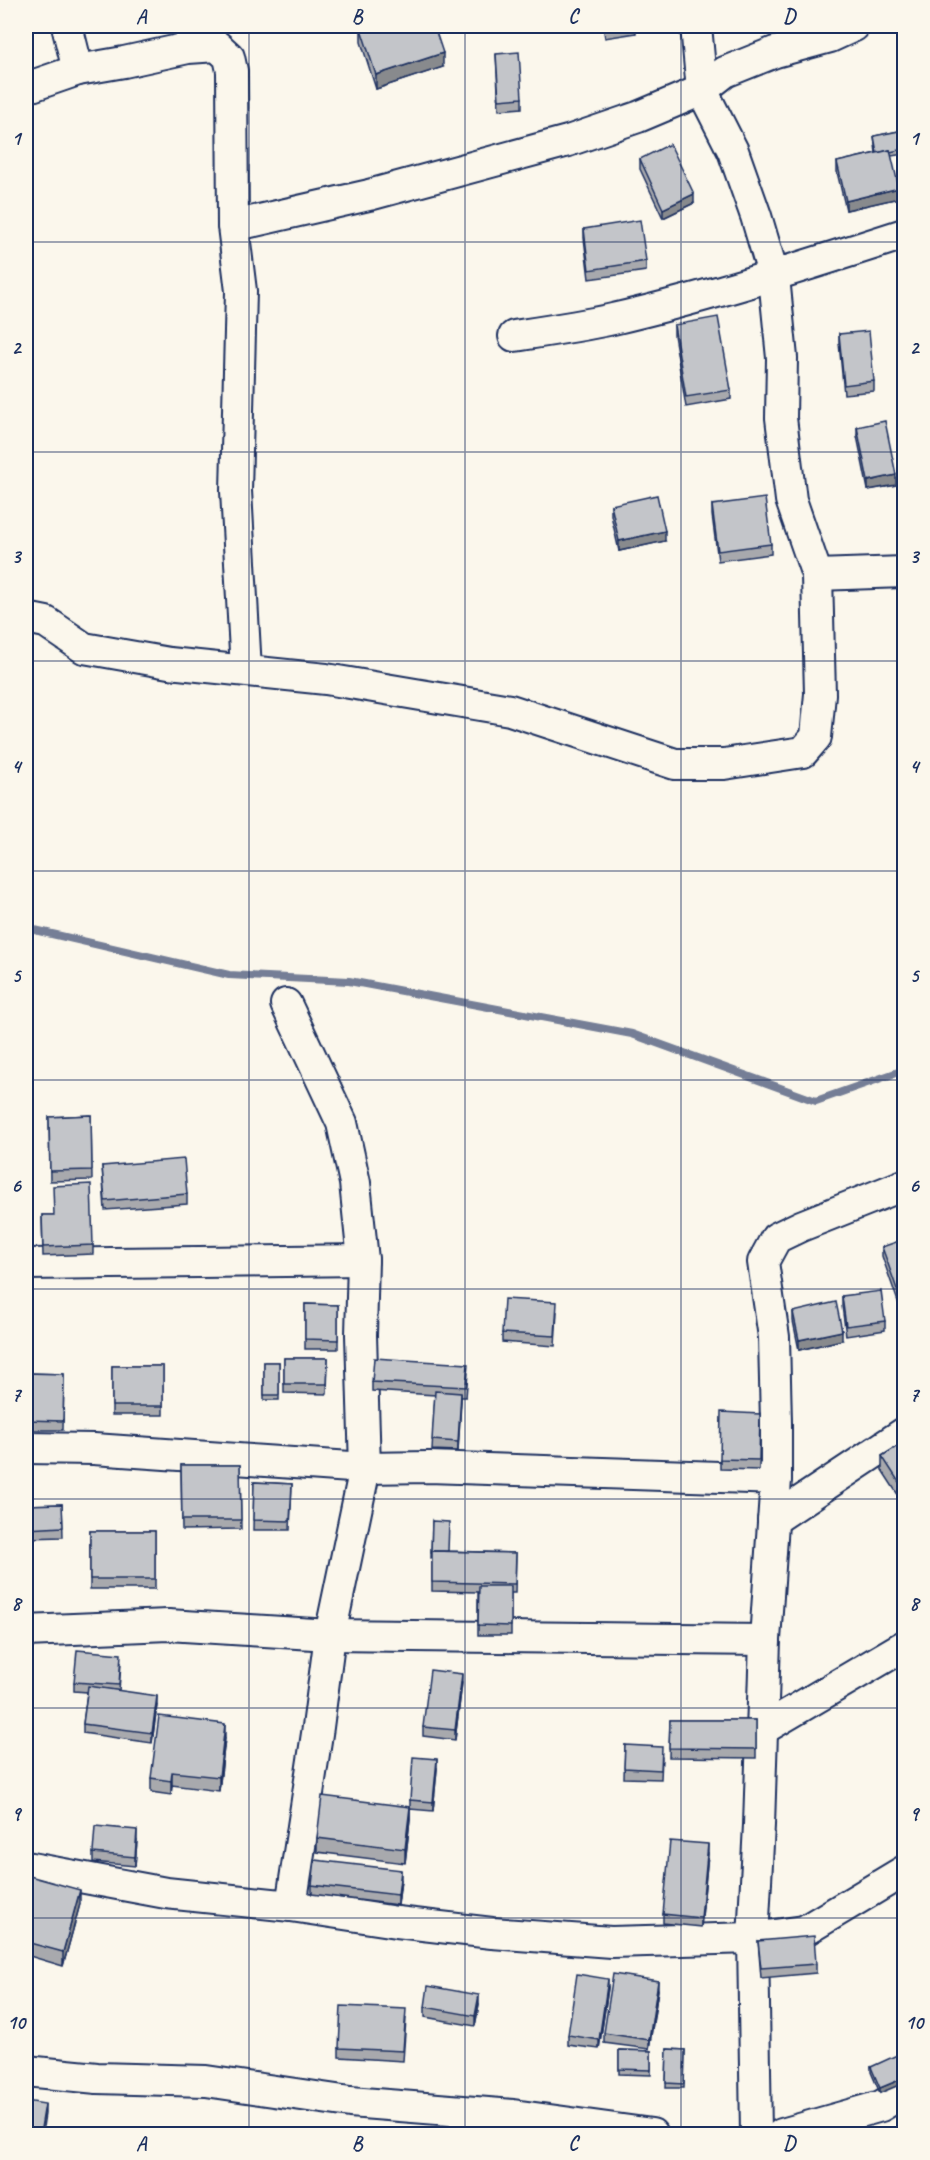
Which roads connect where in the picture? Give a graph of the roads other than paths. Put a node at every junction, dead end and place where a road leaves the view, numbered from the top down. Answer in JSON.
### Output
{"nodes":[{"id":1,"x":66,"y":26,"type":"edge"},
{"id":2,"x":696,"y":26,"type":"edge"},
{"id":3,"x":854,"y":26,"type":"edge"},
{"id":4,"x":78,"y":70,"type":"junction"},
{"id":5,"x":26,"y":88,"type":"edge"},
{"id":6,"x":702,"y":90,"type":"junction"},
{"id":7,"x":233,"y":226,"type":"junction"},
{"id":8,"x":904,"y":234,"type":"edge"},
{"id":9,"x":774,"y":277,"type":"junction"},
{"id":10,"x":514,"y":336,"type":"dead end"},
{"id":11,"x":904,"y":573,"type":"edge"},
{"id":12,"x":817,"y":575,"type":"junction"},
{"id":13,"x":26,"y":618,"type":"edge"},
{"id":14,"x":246,"y":670,"type":"junction"},
{"id":15,"x":286,"y":1004,"type":"dead end"},
{"id":16,"x":904,"y":1185,"type":"edge"},
{"id":17,"x":363,"y":1260,"type":"junction"},
{"id":18,"x":26,"y":1264,"type":"edge"},
{"id":19,"x":904,"y":1433,"type":"edge"},
{"id":20,"x":26,"y":1448,"type":"edge"},
{"id":21,"x":364,"y":1468,"type":"junction"},
{"id":22,"x":776,"y":1479,"type":"junction"},
{"id":23,"x":773,"y":1520,"type":"junction"},
{"id":24,"x":26,"y":1631,"type":"edge"},
{"id":25,"x":330,"y":1635,"type":"junction"},
{"id":26,"x":765,"y":1640,"type":"junction"},
{"id":27,"x":904,"y":1646,"type":"edge"},
{"id":28,"x":763,"y":1729,"type":"junction"},
{"id":29,"x":26,"y":1867,"type":"edge"},
{"id":30,"x":904,"y":1871,"type":"edge"},
{"id":31,"x":291,"y":1906,"type":"junction"},
{"id":32,"x":753,"y":1938,"type":"junction"},
{"id":33,"x":26,"y":2071,"type":"edge"},
{"id":34,"x":904,"y":2092,"type":"edge"},
{"id":35,"x":652,"y":2134,"type":"edge"},
{"id":36,"x":756,"y":2134,"type":"edge"},
{"id":37,"x":782,"y":2134,"type":"edge"}],
"edges":[{"from":1,"to":4,"type":"street"},
{"from":2,"to":6,"type":"street"},
{"from":3,"to":6,"type":"street"},
{"from":4,"to":5,"type":"street"},
{"from":4,"to":7,"type":"street"},
{"from":6,"to":7,"type":"street"},
{"from":6,"to":9,"type":"street"},
{"from":7,"to":14,"type":"street"},
{"from":8,"to":9,"type":"street"},
{"from":9,"to":10,"type":"street"},
{"from":9,"to":12,"type":"street"},
{"from":11,"to":12,"type":"street"},
{"from":12,"to":14,"type":"street"},
{"from":13,"to":14,"type":"street"},
{"from":15,"to":17,"type":"street"},
{"from":16,"to":22,"type":"street"},
{"from":17,"to":18,"type":"street"},
{"from":17,"to":21,"type":"street"},
{"from":19,"to":23,"type":"street"},
{"from":20,"to":21,"type":"street"},
{"from":21,"to":22,"type":"street"},
{"from":21,"to":25,"type":"street"},
{"from":22,"to":23,"type":"street"},
{"from":23,"to":26,"type":"street"},
{"from":24,"to":25,"type":"street"},
{"from":25,"to":26,"type":"street"},
{"from":25,"to":31,"type":"street"},
{"from":26,"to":28,"type":"street"},
{"from":27,"to":28,"type":"street"},
{"from":28,"to":32,"type":"street"},
{"from":29,"to":31,"type":"street"},
{"from":30,"to":32,"type":"street"},
{"from":31,"to":32,"type":"street"},
{"from":32,"to":36,"type":"street"},
{"from":33,"to":35,"type":"street"},
{"from":34,"to":37,"type":"street"}]}
